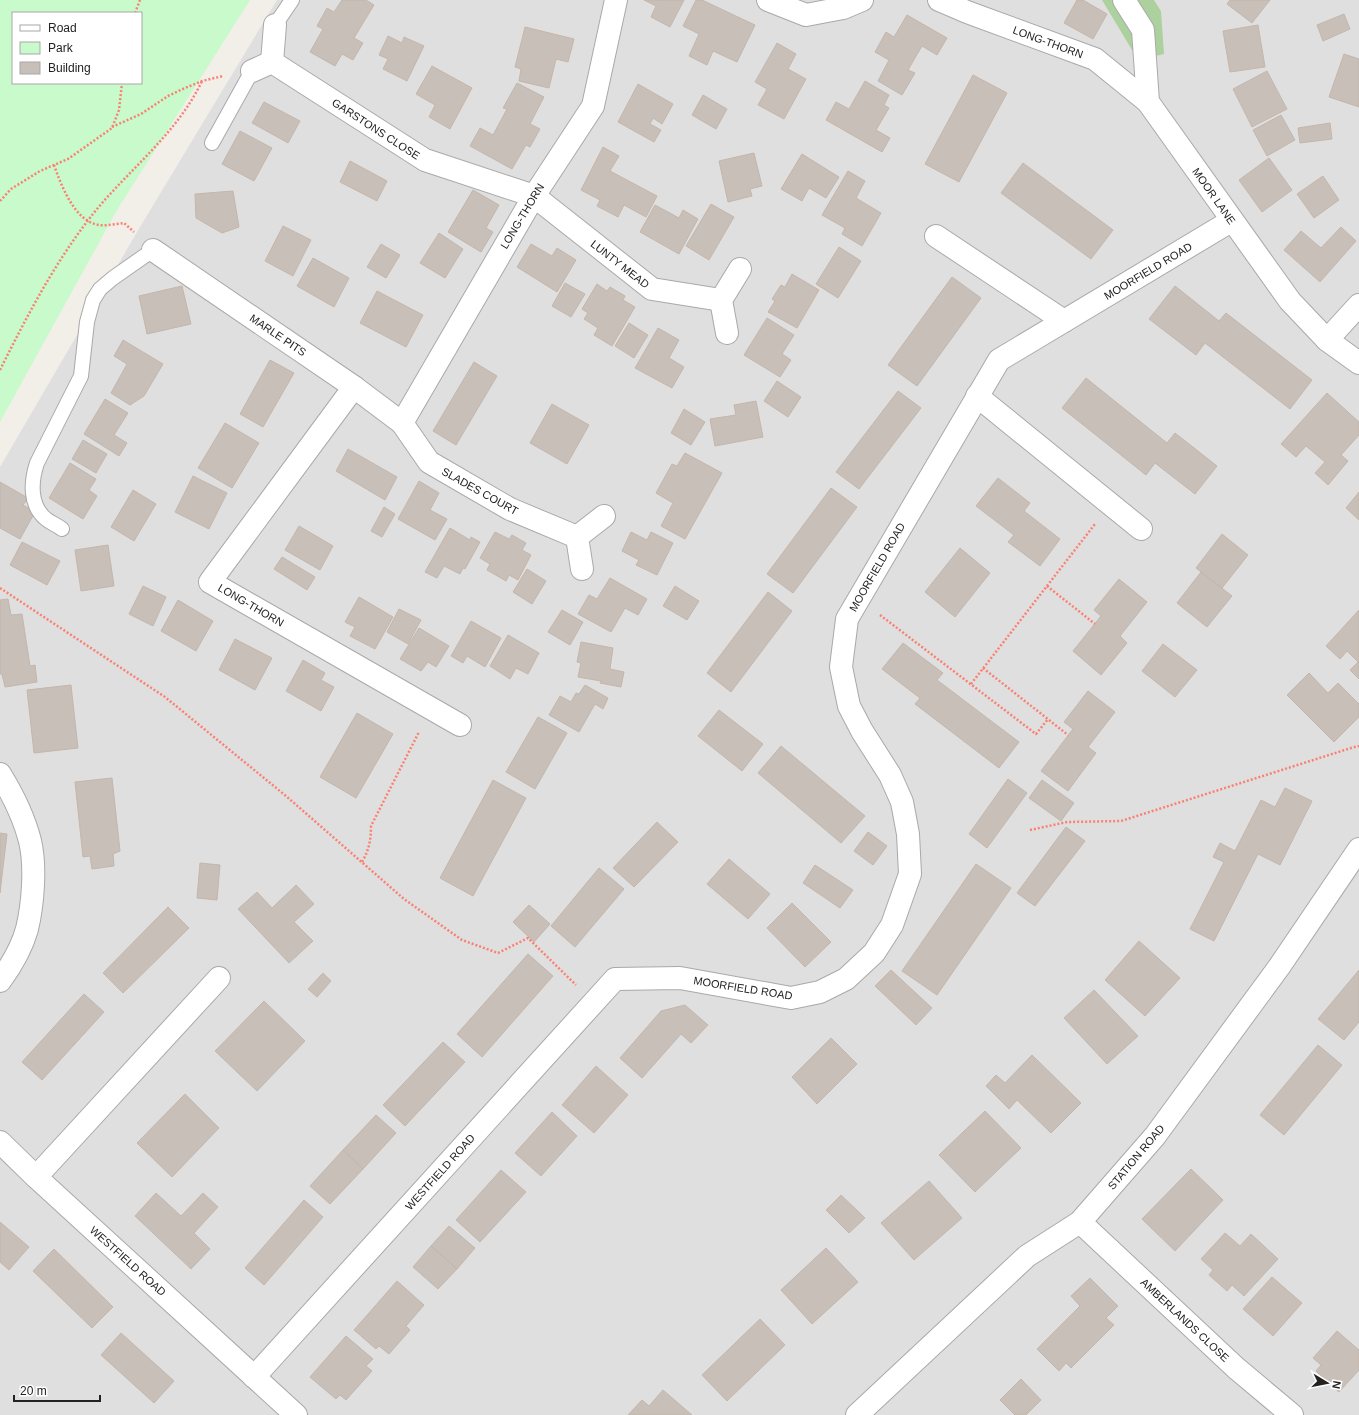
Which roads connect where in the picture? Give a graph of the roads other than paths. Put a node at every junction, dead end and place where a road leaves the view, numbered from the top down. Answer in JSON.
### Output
{"nodes":[{"id":1,"x":292,"y":0,"type":"edge"},
{"id":2,"x":616,"y":0,"type":"edge"},
{"id":3,"x":768,"y":0,"type":"edge"},
{"id":4,"x":862,"y":0,"type":"edge"},
{"id":5,"x":939,"y":0,"type":"edge"},
{"id":6,"x":1124,"y":0,"type":"edge"},
{"id":7,"x":275,"y":25,"type":"joint"},
{"id":8,"x":272,"y":62,"type":"junction"},
{"id":9,"x":252,"y":71,"type":"joint"},
{"id":10,"x":1148,"y":102,"type":"junction"},
{"id":11,"x":212,"y":143,"type":"dead end"},
{"id":12,"x":534,"y":196,"type":"junction"},
{"id":13,"x":1231,"y":221,"type":"junction"},
{"id":14,"x":936,"y":236,"type":"dead end"},
{"id":15,"x":154,"y":250,"type":"joint"},
{"id":16,"x":740,"y":268,"type":"dead end"},
{"id":17,"x":721,"y":300,"type":"junction"},
{"id":18,"x":1359,"y":305,"type":"edge"},
{"id":19,"x":1064,"y":321,"type":"junction"},
{"id":20,"x":727,"y":333,"type":"dead end"},
{"id":21,"x":1328,"y":340,"type":"junction"},
{"id":22,"x":1359,"y":363,"type":"edge"},
{"id":23,"x":354,"y":387,"type":"junction"},
{"id":24,"x":977,"y":396,"type":"junction"},
{"id":25,"x":402,"y":423,"type":"junction"},
{"id":26,"x":604,"y":516,"type":"dead end"},
{"id":27,"x":62,"y":529,"type":"dead end"},
{"id":28,"x":1141,"y":529,"type":"dead end"},
{"id":29,"x":577,"y":537,"type":"junction"},
{"id":30,"x":582,"y":569,"type":"dead end"},
{"id":31,"x":460,"y":725,"type":"dead end"},
{"id":32,"x":0,"y":774,"type":"edge"},
{"id":33,"x":1359,"y":849,"type":"edge"},
{"id":34,"x":219,"y":978,"type":"dead end"},
{"id":35,"x":630,"y":979,"type":"joint"},
{"id":36,"x":0,"y":981,"type":"edge"},
{"id":37,"x":0,"y":1142,"type":"edge"},
{"id":38,"x":36,"y":1177,"type":"junction"},
{"id":39,"x":1080,"y":1222,"type":"junction"},
{"id":40,"x":254,"y":1377,"type":"junction"},
{"id":41,"x":296,"y":1415,"type":"edge"},
{"id":42,"x":857,"y":1415,"type":"edge"},
{"id":43,"x":1292,"y":1415,"type":"edge"}],
"edges":[{"from":1,"to":7,"type":"lane"},
{"from":2,"to":12,"type":"street","name":"LONG-THORN"},
{"from":3,"to":4,"type":"street"},
{"from":5,"to":10,"type":"street","name":"LONG-THORN"},
{"from":6,"to":10,"type":"street"},
{"from":7,"to":8,"type":"street"},
{"from":8,"to":9,"type":"street"},
{"from":8,"to":12,"type":"street","name":"GARSTONS CLOSE"},
{"from":9,"to":11,"type":"lane"},
{"from":10,"to":13,"type":"street","name":"MOOR LANE"},
{"from":12,"to":17,"type":"street","name":"LUNTY MEAD"},
{"from":12,"to":25,"type":"street","name":"LONG-THORN"},
{"from":13,"to":19,"type":"street","name":"MOORFIELD ROAD"},
{"from":13,"to":21,"type":"street","name":"MOOR LANE"},
{"from":14,"to":19,"type":"street"},
{"from":15,"to":23,"type":"street","name":"MARLE PITS"},
{"from":15,"to":27,"type":"lane"},
{"from":16,"to":17,"type":"street"},
{"from":17,"to":20,"type":"street"},
{"from":18,"to":21,"type":"street"},
{"from":19,"to":24,"type":"street","name":"MOORFIELD ROAD"},
{"from":21,"to":22,"type":"street","name":"MOOR LANE"},
{"from":23,"to":25,"type":"street","name":"MARLE PITS"},
{"from":23,"to":31,"type":"street","name":"LONG-THORN"},
{"from":24,"to":28,"type":"street"},
{"from":24,"to":35,"type":"street","name":"MOORFIELD ROAD"},
{"from":25,"to":29,"type":"street","name":"SLADES COURT"},
{"from":26,"to":29,"type":"street"},
{"from":29,"to":30,"type":"street"},
{"from":32,"to":36,"type":"street"},
{"from":33,"to":39,"type":"street","name":"STATION ROAD"},
{"from":34,"to":38,"type":"street"},
{"from":35,"to":40,"type":"street","name":"WESTFIELD ROAD"},
{"from":37,"to":38,"type":"street","name":"WESTFIELD ROAD"},
{"from":38,"to":40,"type":"street","name":"WESTFIELD ROAD"},
{"from":39,"to":42,"type":"street","name":"STATION ROAD"},
{"from":39,"to":43,"type":"street","name":"AMBERLANDS CLOSE"},
{"from":40,"to":41,"type":"street","name":"WESTFIELD ROAD"}]}
